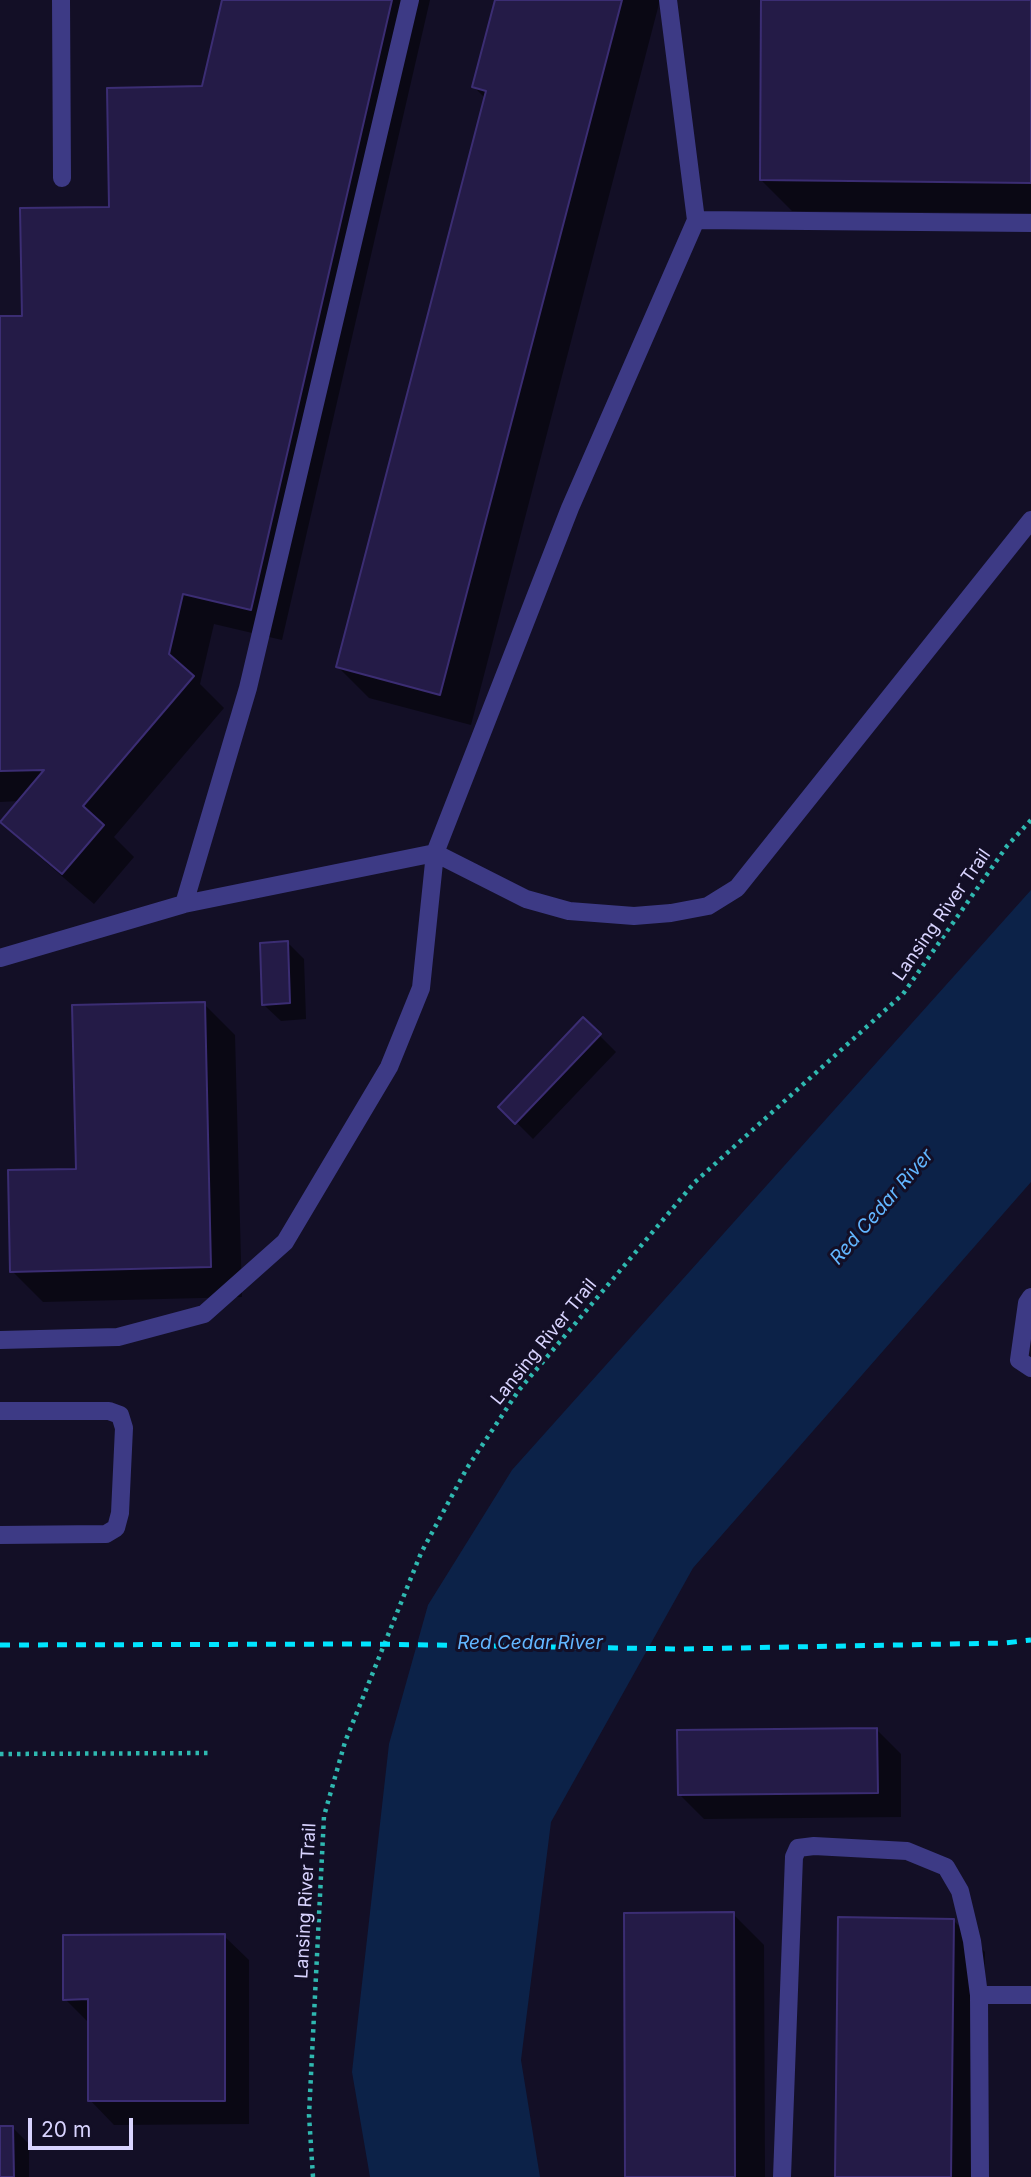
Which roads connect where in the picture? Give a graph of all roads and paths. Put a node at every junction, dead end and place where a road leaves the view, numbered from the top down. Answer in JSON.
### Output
{"nodes":[{"id":1,"x":61,"y":0,"type":"edge"},
{"id":2,"x":410,"y":0,"type":"edge"},
{"id":3,"x":668,"y":0,"type":"edge"},
{"id":4,"x":62,"y":178,"type":"dead end"},
{"id":5,"x":696,"y":220,"type":"junction"},
{"id":6,"x":1031,"y":223,"type":"edge"},
{"id":7,"x":1031,"y":520,"type":"edge"},
{"id":8,"x":1031,"y":820,"type":"edge"},
{"id":9,"x":435,"y":853,"type":"junction"},
{"id":10,"x":184,"y":904,"type":"junction"},
{"id":11,"x":0,"y":958,"type":"edge"},
{"id":12,"x":1031,"y":1297,"type":"edge"},
{"id":13,"x":0,"y":1340,"type":"edge"},
{"id":14,"x":1031,"y":1368,"type":"edge"},
{"id":15,"x":0,"y":1411,"type":"edge"},
{"id":16,"x":0,"y":1535,"type":"edge"},
{"id":17,"x":212,"y":1753,"type":"dead end"},
{"id":18,"x":0,"y":1754,"type":"edge"},
{"id":19,"x":979,"y":1995,"type":"junction"},
{"id":20,"x":1031,"y":1995,"type":"edge"},
{"id":21,"x":313,"y":2177,"type":"edge"},
{"id":22,"x":782,"y":2177,"type":"edge"},
{"id":23,"x":980,"y":2177,"type":"edge"}],
"edges":[{"from":1,"to":4,"type":"lane"},
{"from":2,"to":10,"type":"lane"},
{"from":3,"to":5,"type":"lane"},
{"from":5,"to":6,"type":"lane"},
{"from":5,"to":9,"type":"lane"},
{"from":7,"to":9,"type":"lane"},
{"from":8,"to":21,"type":"path","name":"Lansing River Trail"},
{"from":9,"to":10,"type":"lane"},
{"from":9,"to":13,"type":"lane"},
{"from":10,"to":11,"type":"lane"},
{"from":12,"to":14,"type":"lane"},
{"from":15,"to":16,"type":"lane"},
{"from":17,"to":18,"type":"path"},
{"from":19,"to":20,"type":"lane"},
{"from":19,"to":22,"type":"lane"},
{"from":19,"to":23,"type":"lane"}]}
